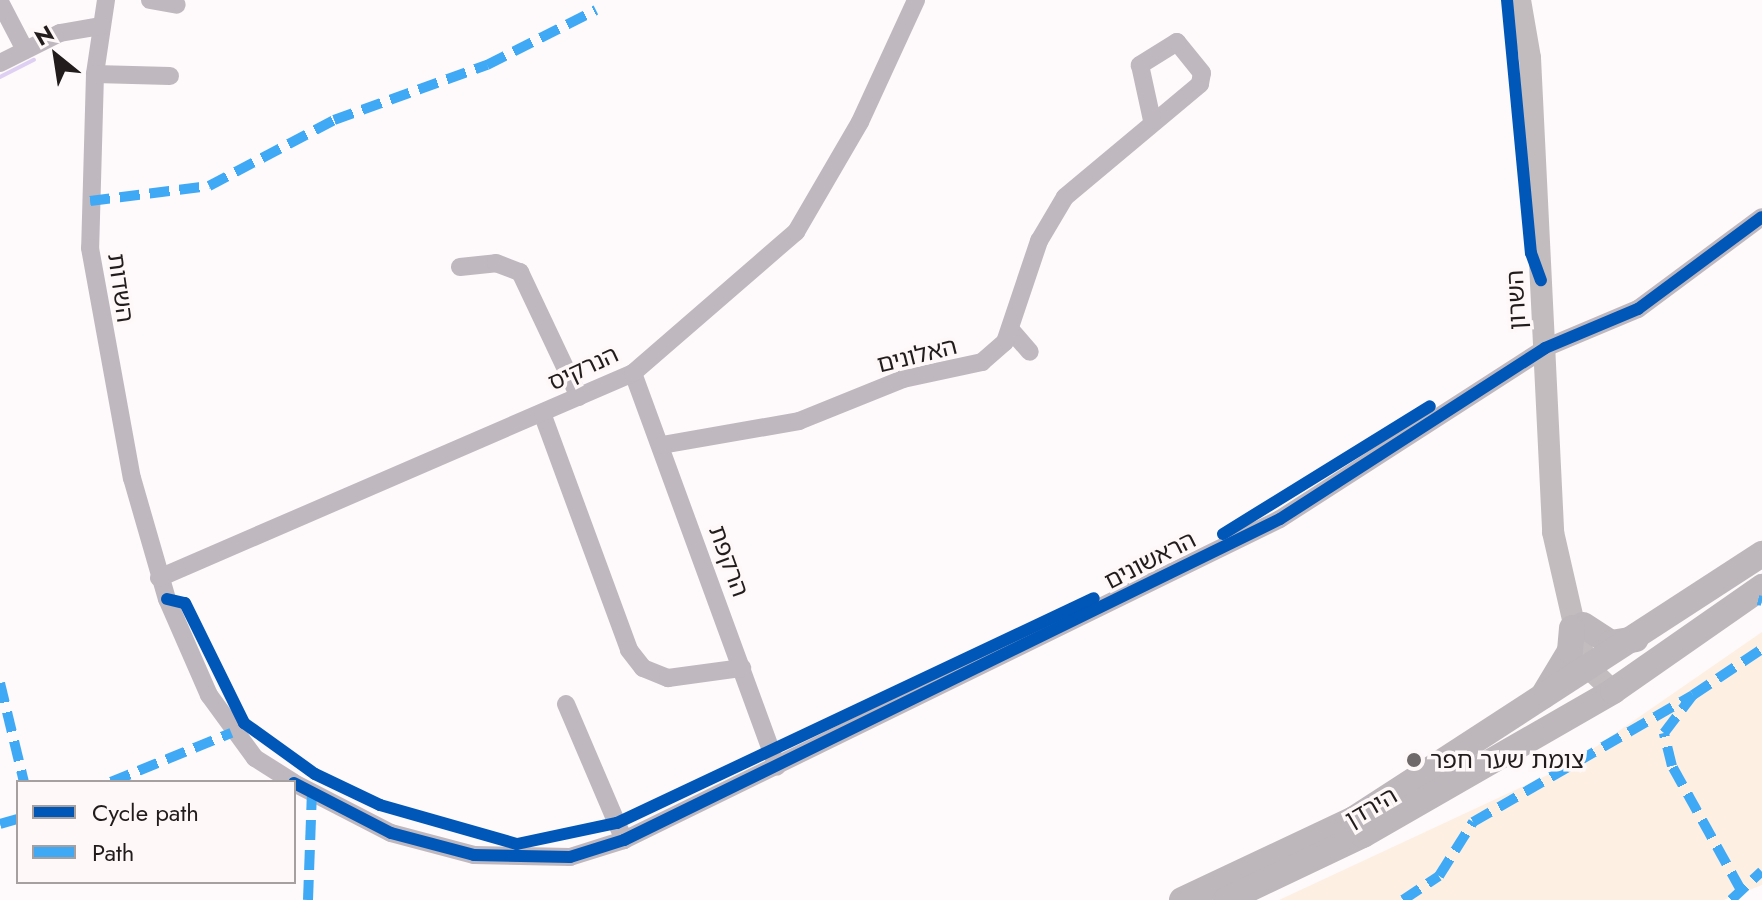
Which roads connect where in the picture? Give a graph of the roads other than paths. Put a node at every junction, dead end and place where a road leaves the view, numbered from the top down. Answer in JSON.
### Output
{"nodes":[{"id":1,"x":106,"y":0,"type":"edge"},
{"id":2,"x":150,"y":0,"type":"edge"},
{"id":3,"x":916,"y":0,"type":"edge"},
{"id":4,"x":1520,"y":0,"type":"edge"},
{"id":5,"x":0,"y":2,"type":"edge"},
{"id":6,"x":177,"y":5,"type":"dead end"},
{"id":7,"x":101,"y":26,"type":"junction"},
{"id":8,"x":25,"y":50,"type":"junction"},
{"id":9,"x":0,"y":63,"type":"edge"},
{"id":10,"x":95,"y":74,"type":"junction"},
{"id":11,"x":170,"y":76,"type":"dead end"},
{"id":12,"x":1152,"y":120,"type":"dead end"},
{"id":13,"x":1762,"y":217,"type":"edge"},
{"id":14,"x":460,"y":267,"type":"dead end"},
{"id":15,"x":1010,"y":329,"type":"junction"},
{"id":16,"x":1545,"y":348,"type":"junction"},
{"id":17,"x":1030,"y":352,"type":"dead end"},
{"id":18,"x":633,"y":373,"type":"junction"},
{"id":19,"x":579,"y":397,"type":"junction"},
{"id":20,"x":542,"y":413,"type":"junction"},
{"id":21,"x":662,"y":445,"type":"junction"},
{"id":22,"x":1762,"y":554,"type":"edge"},
{"id":23,"x":159,"y":578,"type":"junction"},
{"id":24,"x":1762,"y":587,"type":"edge"},
{"id":25,"x":1578,"y":626,"type":"junction"},
{"id":26,"x":1646,"y":634,"type":"junction"},
{"id":27,"x":1598,"y":666,"type":"junction"},
{"id":28,"x":742,"y":668,"type":"junction"},
{"id":29,"x":1613,"y":691,"type":"junction"},
{"id":30,"x":566,"y":704,"type":"dead end"},
{"id":31,"x":1538,"y":704,"type":"junction"},
{"id":32,"x":777,"y":766,"type":"junction"},
{"id":33,"x":291,"y":780,"type":"edge"},
{"id":34,"x":296,"y":783,"type":"edge"},
{"id":35,"x":624,"y":840,"type":"junction"},
{"id":36,"x":1182,"y":900,"type":"edge"},
{"id":37,"x":1226,"y":900,"type":"edge"}],
"edges":[{"from":1,"to":7,"type":"street","name":"השדות"},
{"from":2,"to":6,"type":"street"},
{"from":3,"to":18,"type":"street","name":"הנרקיס"},
{"from":4,"to":16,"type":"main road","name":"השרון"},
{"from":5,"to":8,"type":"street"},
{"from":7,"to":8,"type":"street"},
{"from":7,"to":10,"type":"street","name":"השדות"},
{"from":8,"to":9,"type":"street"},
{"from":10,"to":11,"type":"street"},
{"from":10,"to":23,"type":"street","name":"השדות"},
{"from":12,"to":15,"type":"street","name":"האלונים"},
{"from":13,"to":16,"type":"street","name":"הראשונים"},
{"from":14,"to":19,"type":"street"},
{"from":15,"to":17,"type":"street"},
{"from":15,"to":21,"type":"street","name":"האלונים"},
{"from":16,"to":25,"type":"main road","name":"השרון"},
{"from":16,"to":32,"type":"street","name":"הראשונים"},
{"from":18,"to":19,"type":"street","name":"הנרקיס"},
{"from":18,"to":21,"type":"street","name":"הרקפת"},
{"from":19,"to":20,"type":"street","name":"הנרקיס"},
{"from":20,"to":23,"type":"street","name":"הנרקיס"},
{"from":20,"to":28,"type":"street"},
{"from":21,"to":28,"type":"street","name":"הרקפת"},
{"from":22,"to":26,"type":"highway","name":"הירדן"},
{"from":23,"to":33,"type":"street","name":"הראשונים"},
{"from":24,"to":29,"type":"highway","name":"הירדן"},
{"from":25,"to":26,"type":"highway"},
{"from":25,"to":27,"type":"main road","name":"השרון"},
{"from":25,"to":31,"type":"highway"},
{"from":26,"to":27,"type":"highway","name":"הירדן"},
{"from":27,"to":29,"type":"main road","name":"השרון"},
{"from":27,"to":31,"type":"highway","name":"הירדן"},
{"from":28,"to":32,"type":"street","name":"הרקפת"},
{"from":29,"to":37,"type":"highway","name":"הירדן"},
{"from":30,"to":35,"type":"street"},
{"from":31,"to":36,"type":"highway","name":"הירדן"},
{"from":32,"to":35,"type":"street","name":"הראשונים"},
{"from":34,"to":35,"type":"street","name":"הראשונים"}]}
